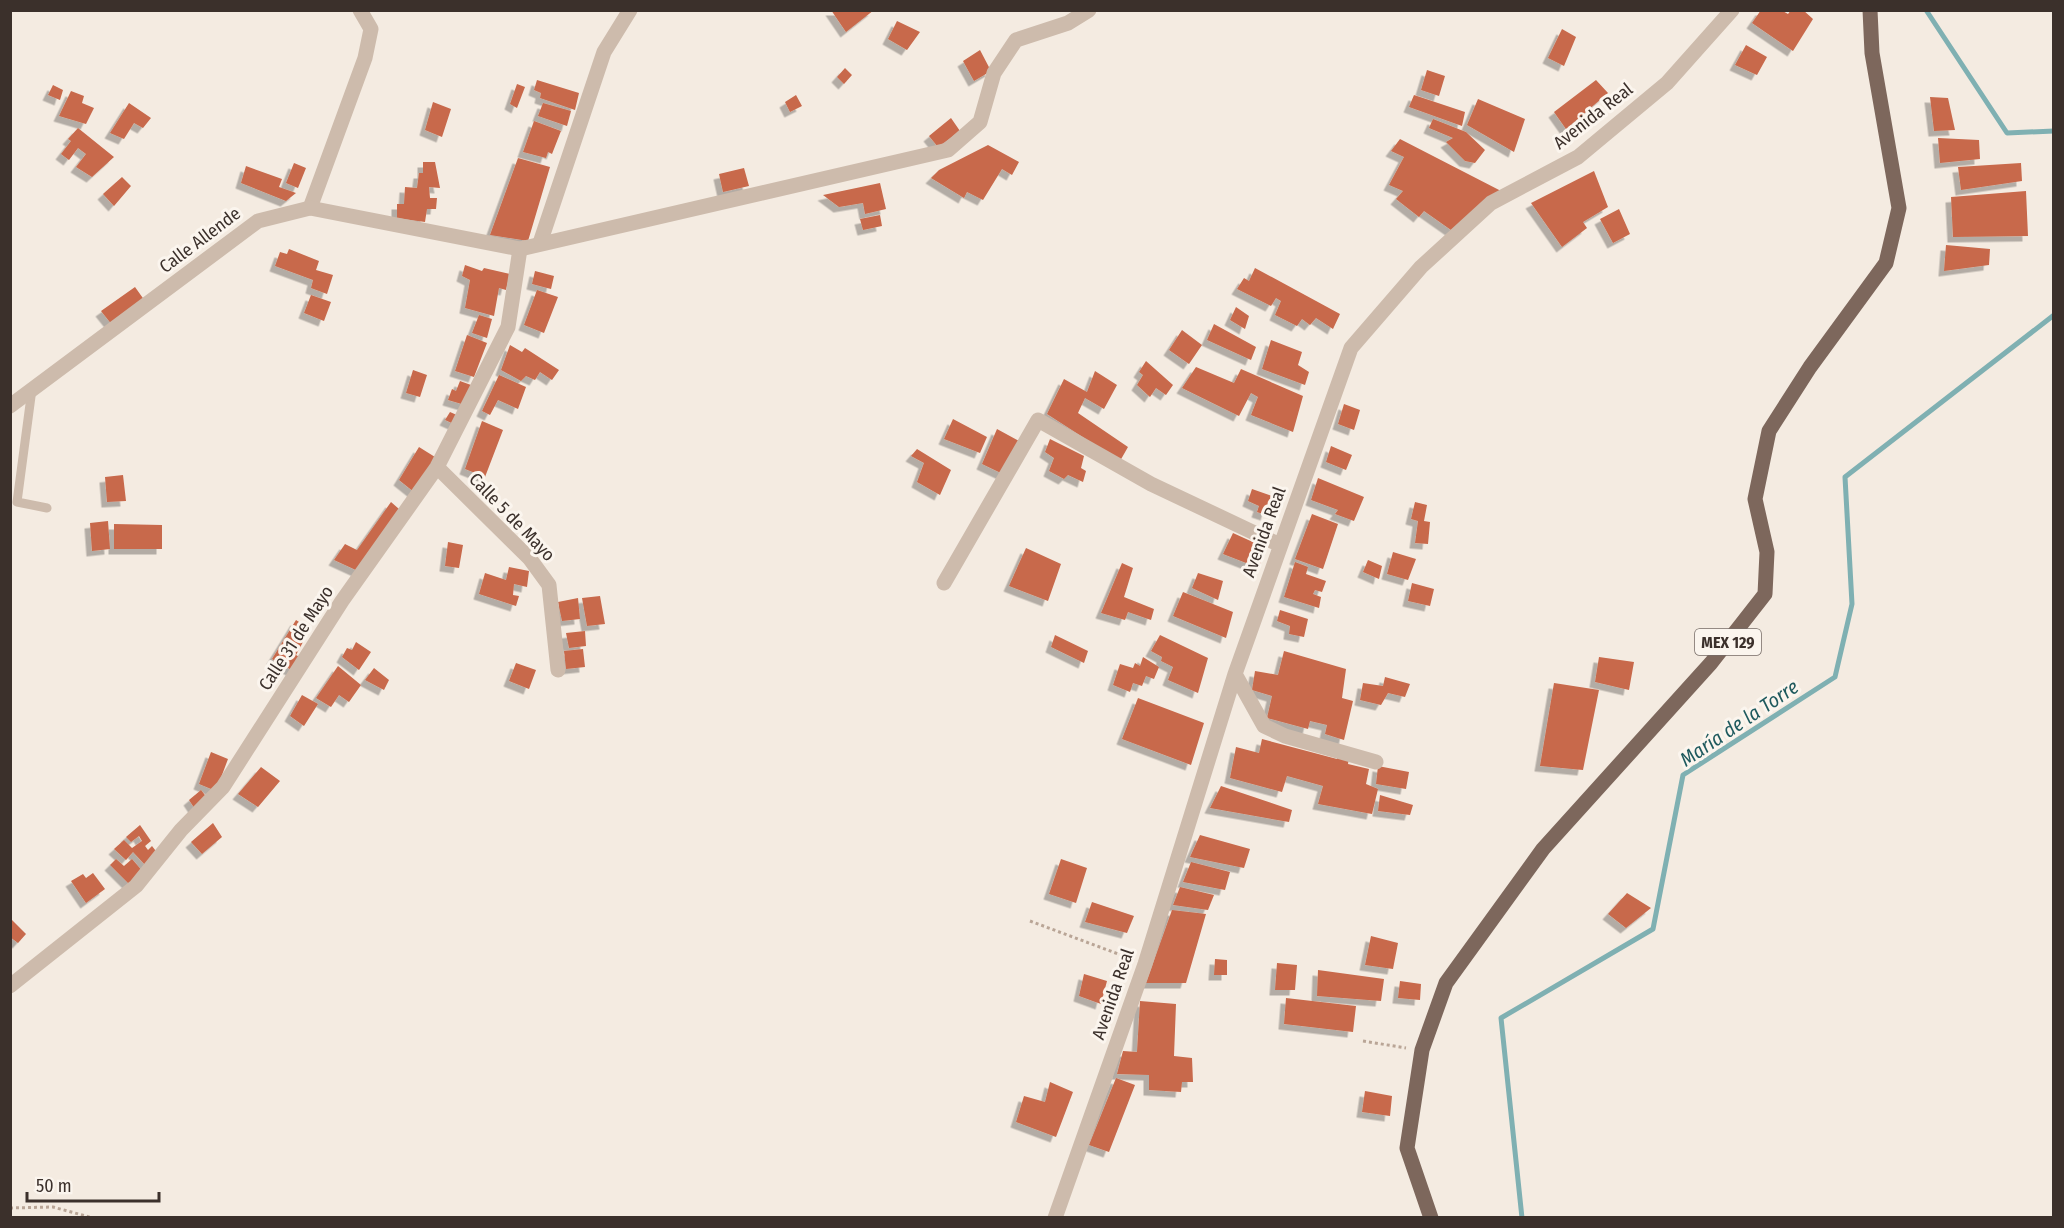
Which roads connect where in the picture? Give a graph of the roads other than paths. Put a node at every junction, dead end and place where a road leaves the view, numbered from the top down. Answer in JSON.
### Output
{"nodes":[{"id":1,"x":360,"y":10,"type":"edge"},
{"id":2,"x":630,"y":10,"type":"edge"},
{"id":3,"x":1089,"y":10,"type":"edge"},
{"id":4,"x":1732,"y":10,"type":"edge"},
{"id":5,"x":1870,"y":10,"type":"edge"},
{"id":6,"x":310,"y":208,"type":"junction"},
{"id":7,"x":540,"y":243,"type":"junction"},
{"id":8,"x":520,"y":249,"type":"junction"},
{"id":9,"x":32,"y":389,"type":"junction"},
{"id":10,"x":10,"y":406,"type":"edge"},
{"id":11,"x":437,"y":467,"type":"junction"},
{"id":12,"x":47,"y":508,"type":"dead end"},
{"id":13,"x":1280,"y":545,"type":"junction"},
{"id":14,"x":944,"y":583,"type":"dead end"},
{"id":15,"x":558,"y":670,"type":"dead end"},
{"id":16,"x":1235,"y":675,"type":"junction"},
{"id":17,"x":1376,"y":762,"type":"dead end"},
{"id":18,"x":10,"y":986,"type":"edge"},
{"id":19,"x":1055,"y":1218,"type":"edge"},
{"id":20,"x":1431,"y":1218,"type":"edge"}],
"edges":[{"from":1,"to":6,"type":"street"},
{"from":2,"to":7,"type":"street"},
{"from":3,"to":7,"type":"street"},
{"from":4,"to":13,"type":"street","name":"Avenida Real"},
{"from":5,"to":20,"type":"main road","number":"MEX 129"},
{"from":6,"to":8,"type":"street"},
{"from":6,"to":9,"type":"street","name":"Calle Allende"},
{"from":7,"to":8,"type":"street"},
{"from":8,"to":11,"type":"street","name":"Calle 31 de Mayo"},
{"from":9,"to":10,"type":"street","name":"Calle Allende"},
{"from":9,"to":12,"type":"lane"},
{"from":11,"to":15,"type":"street","name":"Calle 5 de Mayo"},
{"from":11,"to":18,"type":"street","name":"Calle 31 de Mayo"},
{"from":13,"to":14,"type":"street"},
{"from":13,"to":16,"type":"street","name":"Avenida Real"},
{"from":16,"to":17,"type":"street"},
{"from":16,"to":19,"type":"street","name":"Avenida Real"}]}
